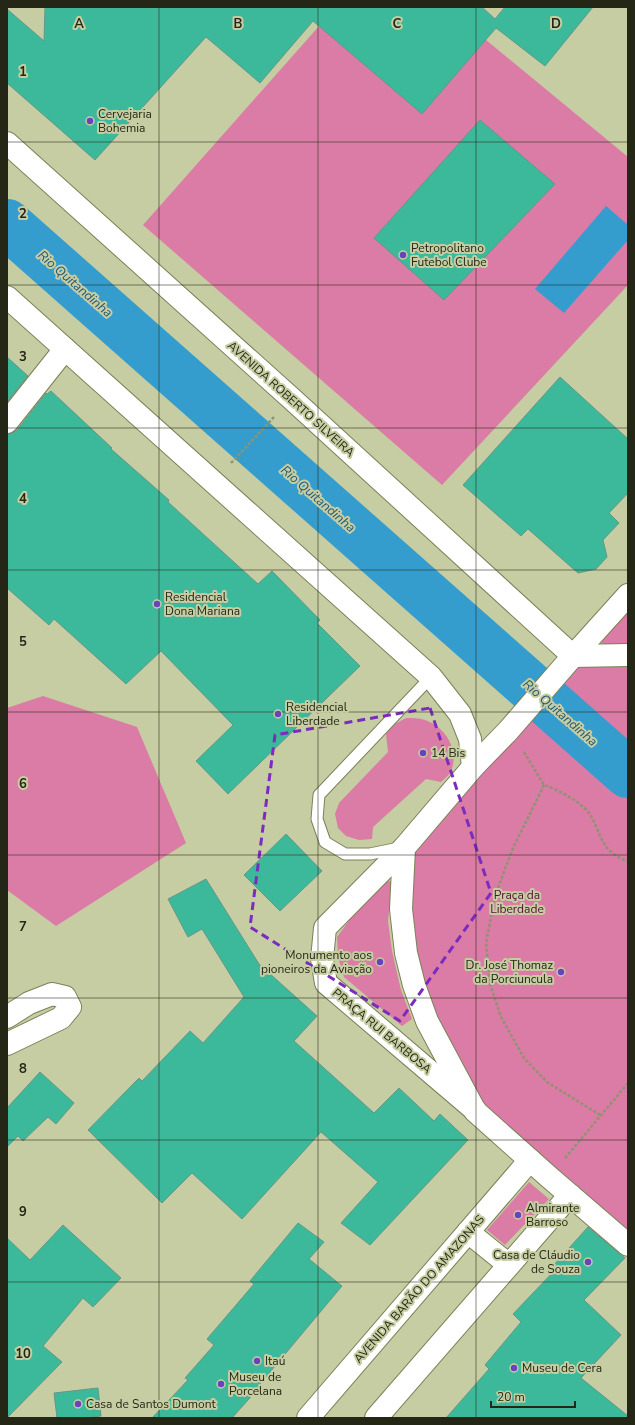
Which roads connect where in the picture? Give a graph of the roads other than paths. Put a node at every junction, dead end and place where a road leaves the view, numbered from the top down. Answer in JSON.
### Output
{"nodes":[{"id":1,"x":7,"y":143,"type":"edge"},
{"id":2,"x":7,"y":297,"type":"edge"},
{"id":3,"x":65,"y":349,"type":"junction"},
{"id":4,"x":7,"y":422,"type":"edge"},
{"id":5,"x":628,"y":595,"type":"edge"},
{"id":6,"x":628,"y":655,"type":"edge"},
{"id":7,"x":573,"y":656,"type":"junction"},
{"id":8,"x":431,"y":677,"type":"junction"},
{"id":9,"x":473,"y":767,"type":"junction"},
{"id":10,"x":404,"y":848,"type":"junction"},
{"id":11,"x":7,"y":1016,"type":"edge"},
{"id":12,"x":7,"y":1044,"type":"edge"},
{"id":13,"x":476,"y":1111,"type":"junction"},
{"id":14,"x":530,"y":1160,"type":"junction"},
{"id":15,"x":570,"y":1195,"type":"junction"},
{"id":16,"x":468,"y":1232,"type":"junction"},
{"id":17,"x":628,"y":1245,"type":"edge"},
{"id":18,"x":509,"y":1265,"type":"junction"},
{"id":19,"x":308,"y":1418,"type":"edge"},
{"id":20,"x":376,"y":1418,"type":"edge"}],
"edges":[{"from":1,"to":7,"type":"main road","name":"AVENIDA ROBERTO SILVEIRA"},
{"from":2,"to":3,"type":"main road"},
{"from":3,"to":4,"type":"main road"},
{"from":3,"to":8,"type":"main road"},
{"from":5,"to":7,"type":"main road"},
{"from":6,"to":7,"type":"main road"},
{"from":7,"to":9,"type":"main road"},
{"from":8,"to":9,"type":"main road"},
{"from":8,"to":10,"type":"lane"},
{"from":9,"to":10,"type":"main road"},
{"from":10,"to":13,"type":"main road"},
{"from":10,"to":13,"type":"main road","name":"PRAÇA RUI BARBOSA"},
{"from":11,"to":12,"type":"main road"},
{"from":13,"to":14,"type":"main road"},
{"from":14,"to":15,"type":"main road"},
{"from":14,"to":16,"type":"main road","name":"AVENIDA BARÃO DO AMAZONAS"},
{"from":15,"to":17,"type":"main road"},
{"from":15,"to":18,"type":"main road"},
{"from":16,"to":18,"type":"main road"},
{"from":16,"to":19,"type":"main road","name":"AVENIDA BARÃO DO AMAZONAS"},
{"from":18,"to":20,"type":"main road"}]}
